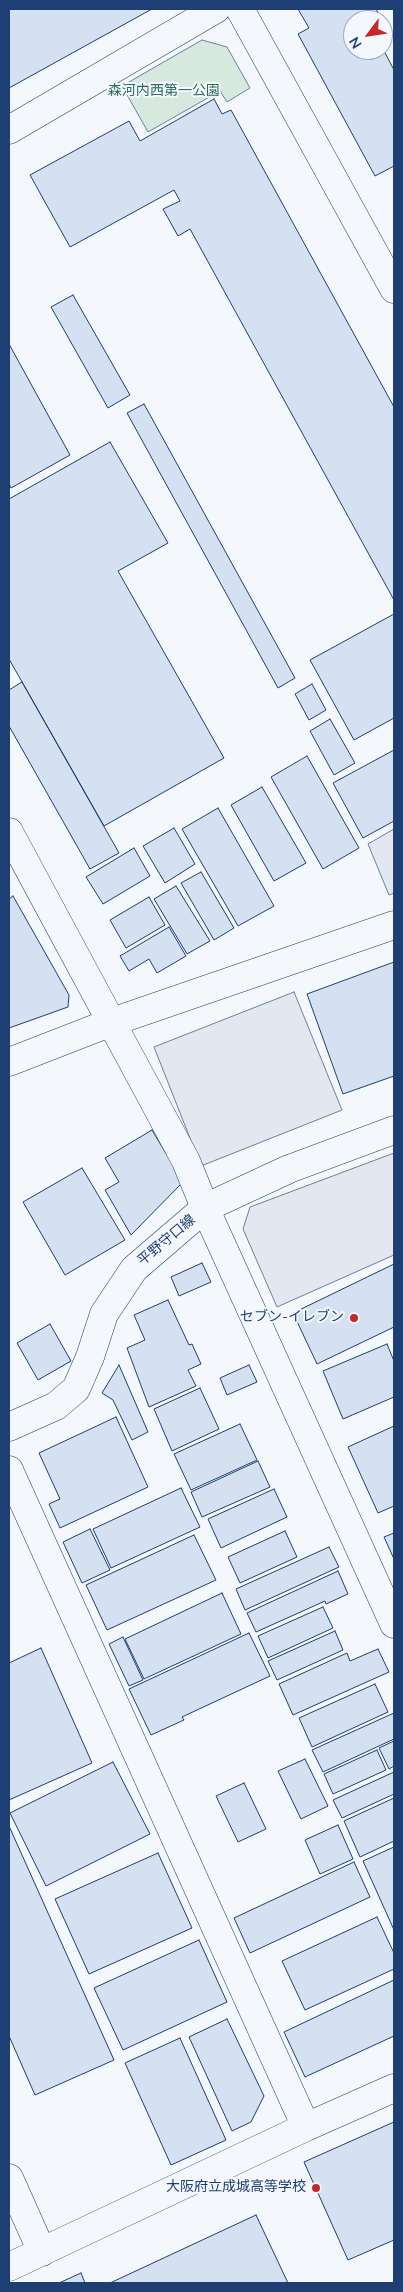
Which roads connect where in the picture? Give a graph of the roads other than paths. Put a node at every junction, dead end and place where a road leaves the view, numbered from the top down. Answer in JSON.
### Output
{"nodes":[{"id":1,"x":216,"y":9,"type":"edge"},
{"id":2,"x":240,"y":9,"type":"edge"},
{"id":3,"x":9,"y":130,"type":"edge"},
{"id":4,"x":394,"y":289,"type":"edge"},
{"id":5,"x":9,"y":832,"type":"edge"},
{"id":6,"x":394,"y":925,"type":"edge"},
{"id":7,"x":112,"y":1022,"type":"junction"},
{"id":8,"x":9,"y":1062,"type":"edge"},
{"id":9,"x":394,"y":1130,"type":"edge"},
{"id":10,"x":205,"y":1208,"type":"junction"},
{"id":11,"x":9,"y":1427,"type":"edge"},
{"id":12,"x":9,"y":1470,"type":"edge"},
{"id":13,"x":394,"y":1624,"type":"edge"},
{"id":14,"x":394,"y":2088,"type":"edge"},
{"id":15,"x":306,"y":2127,"type":"junction"},
{"id":16,"x":9,"y":2178,"type":"edge"},
{"id":17,"x":42,"y":2252,"type":"junction"},
{"id":18,"x":9,"y":2267,"type":"edge"}],
"edges":[{"from":1,"to":3,"type":"street"},
{"from":2,"to":4,"type":"street"},
{"from":5,"to":7,"type":"street"},
{"from":6,"to":7,"type":"street"},
{"from":7,"to":8,"type":"street"},
{"from":7,"to":10,"type":"street"},
{"from":9,"to":10,"type":"street","name":"平野守口線"},
{"from":10,"to":11,"type":"street","name":"平野守口線"},
{"from":10,"to":13,"type":"street"},
{"from":12,"to":15,"type":"street"},
{"from":14,"to":15,"type":"street"},
{"from":15,"to":17,"type":"street"},
{"from":16,"to":17,"type":"street"},
{"from":17,"to":18,"type":"street"}]}
